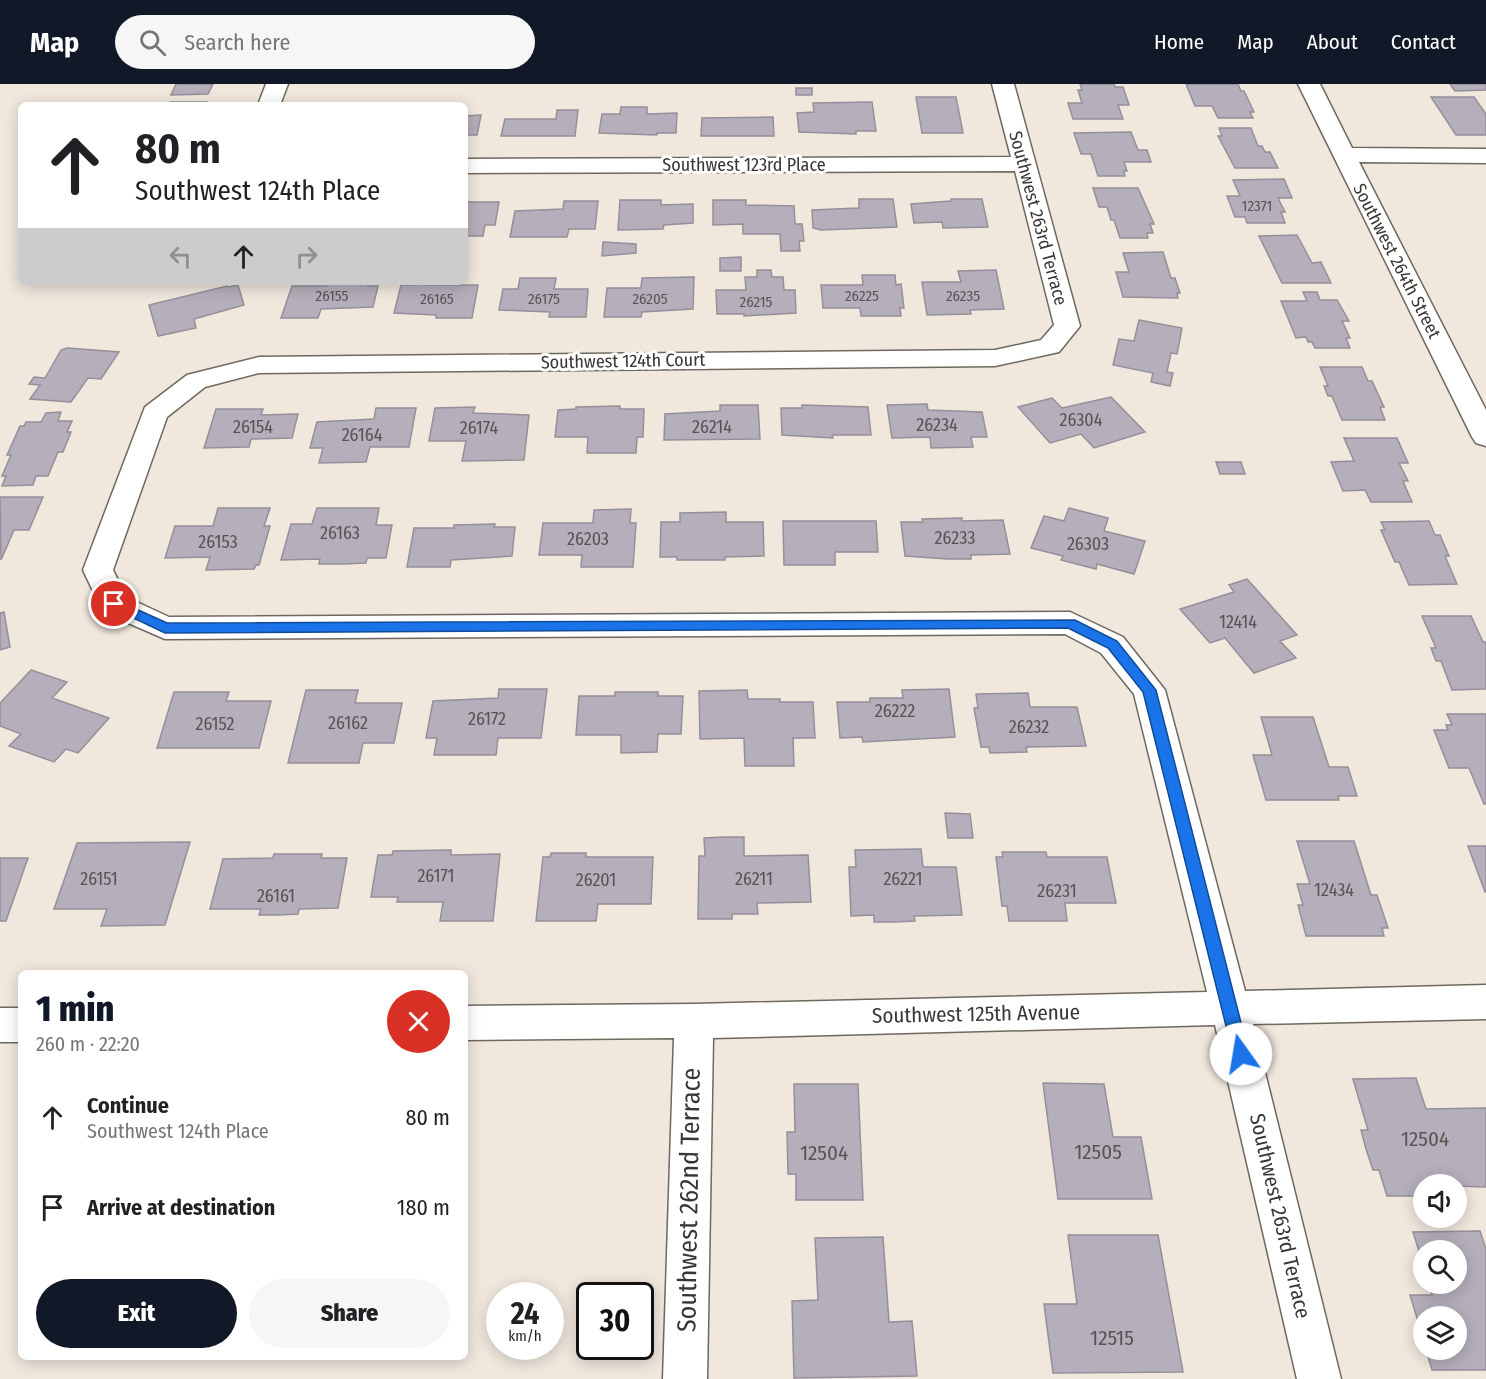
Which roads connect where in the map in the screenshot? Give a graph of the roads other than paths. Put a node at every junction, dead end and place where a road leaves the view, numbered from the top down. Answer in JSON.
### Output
{"nodes":[{"id":1,"x":277,"y":84,"type":"edge"},
{"id":2,"x":1003,"y":84,"type":"edge"},
{"id":3,"x":1309,"y":84,"type":"edge"},
{"id":4,"x":271,"y":102,"type":"edge"},
{"id":5,"x":1344,"y":155,"type":"junction"},
{"id":6,"x":1486,"y":156,"type":"edge"},
{"id":7,"x":1023,"y":164,"type":"junction"},
{"id":8,"x":468,"y":166,"type":"edge"},
{"id":9,"x":1050,"y":346,"type":"joint"},
{"id":10,"x":1486,"y":436,"type":"edge"},
{"id":11,"x":1112,"y":645,"type":"joint"},
{"id":12,"x":1486,"y":1002,"type":"edge"},
{"id":13,"x":1230,"y":1008,"type":"junction"},
{"id":14,"x":694,"y":1021,"type":"junction"},
{"id":15,"x":468,"y":1023,"type":"edge"},
{"id":16,"x":0,"y":1025,"type":"edge"},
{"id":17,"x":18,"y":1025,"type":"edge"},
{"id":18,"x":685,"y":1379,"type":"edge"},
{"id":19,"x":1319,"y":1379,"type":"edge"}],
"edges":[{"from":1,"to":4,"type":"street"},
{"from":2,"to":7,"type":"street","name":"Southwest 263rd Terrace"},
{"from":3,"to":5,"type":"street","name":"Southwest 264th Street"},
{"from":5,"to":6,"type":"street"},
{"from":5,"to":10,"type":"street","name":"Southwest 264th Street"},
{"from":7,"to":8,"type":"street","name":"Southwest 123rd Place"},
{"from":7,"to":9,"type":"street","name":"Southwest 263rd Terrace"},
{"from":9,"to":11,"type":"street","name":"Southwest 124th Court"},
{"from":11,"to":13,"type":"street","name":"Southwest 263rd Terrace"},
{"from":12,"to":13,"type":"street","name":"Southwest 125th Avenue"},
{"from":13,"to":14,"type":"street","name":"Southwest 125th Avenue"},
{"from":13,"to":19,"type":"street","name":"Southwest 263rd Terrace"},
{"from":14,"to":15,"type":"street","name":"Southwest 125th Avenue"},
{"from":14,"to":18,"type":"street","name":"Southwest 262nd Terrace"},
{"from":16,"to":17,"type":"street"}]}
